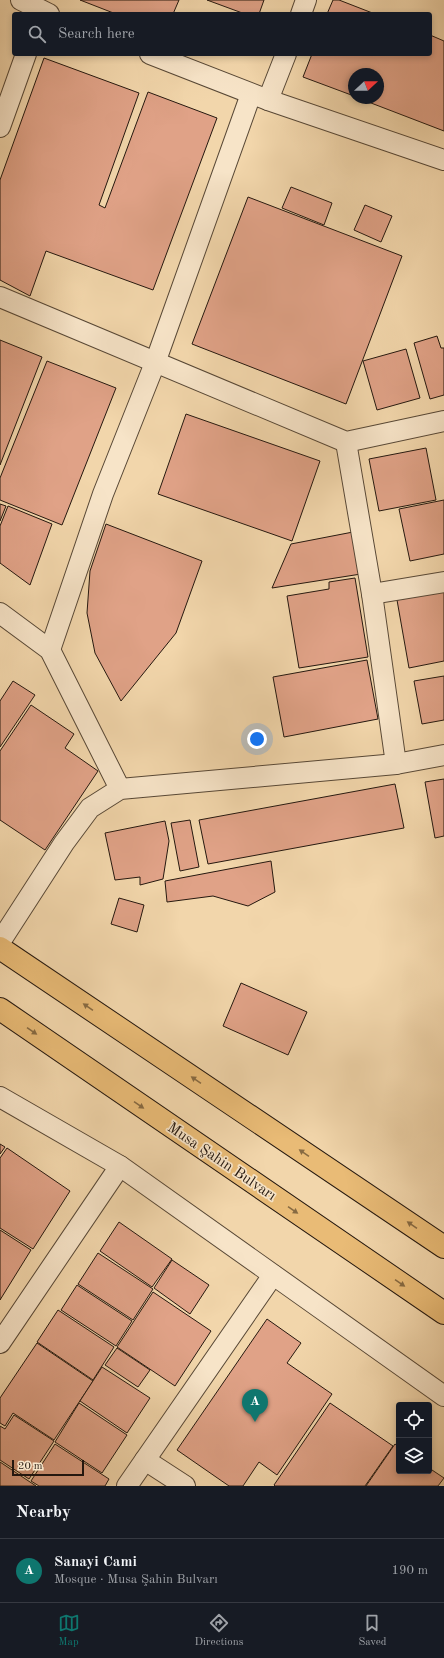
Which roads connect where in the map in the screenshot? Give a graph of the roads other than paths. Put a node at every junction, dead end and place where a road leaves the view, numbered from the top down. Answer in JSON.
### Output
{"nodes":[{"id":1,"x":21,"y":0,"type":"edge"},
{"id":2,"x":306,"y":0,"type":"edge"},
{"id":3,"x":44,"y":10,"type":"edge"},
{"id":4,"x":302,"y":12,"type":"edge"},
{"id":5,"x":25,"y":56,"type":"edge"},
{"id":6,"x":155,"y":56,"type":"edge"},
{"id":7,"x":285,"y":56,"type":"edge"},
{"id":8,"x":259,"y":97,"type":"junction"},
{"id":9,"x":0,"y":127,"type":"edge"},
{"id":10,"x":444,"y":160,"type":"edge"},
{"id":11,"x":0,"y":297,"type":"edge"},
{"id":12,"x":155,"y":363,"type":"junction"},
{"id":13,"x":444,"y":422,"type":"edge"},
{"id":14,"x":346,"y":442,"type":"junction"},
{"id":15,"x":444,"y":582,"type":"edge"},
{"id":16,"x":372,"y":594,"type":"junction"},
{"id":17,"x":0,"y":613,"type":"edge"},
{"id":18,"x":50,"y":650,"type":"junction"},
{"id":19,"x":444,"y":755,"type":"edge"},
{"id":20,"x":396,"y":764,"type":"junction"},
{"id":21,"x":120,"y":788,"type":"junction"},
{"id":22,"x":0,"y":942,"type":"edge"},
{"id":23,"x":0,"y":948,"type":"edge"},
{"id":24,"x":0,"y":1009,"type":"edge"},
{"id":25,"x":0,"y":1098,"type":"edge"},
{"id":26,"x":120,"y":1166,"type":"junction"},
{"id":27,"x":444,"y":1247,"type":"edge"},
{"id":28,"x":273,"y":1275,"type":"junction"},
{"id":29,"x":444,"y":1313,"type":"edge"},
{"id":30,"x":0,"y":1343,"type":"edge"},
{"id":31,"x":444,"y":1396,"type":"edge"},
{"id":32,"x":145,"y":1460,"type":"junction"},
{"id":33,"x":127,"y":1486,"type":"edge"},
{"id":34,"x":185,"y":1486,"type":"edge"}],
"edges":[{"from":1,"to":3,"type":"street"},
{"from":2,"to":4,"type":"street"},
{"from":5,"to":9,"type":"street"},
{"from":6,"to":8,"type":"street"},
{"from":7,"to":8,"type":"street"},
{"from":8,"to":10,"type":"street"},
{"from":8,"to":12,"type":"street"},
{"from":11,"to":12,"type":"street"},
{"from":12,"to":14,"type":"street"},
{"from":12,"to":18,"type":"street"},
{"from":13,"to":14,"type":"street"},
{"from":14,"to":16,"type":"street"},
{"from":15,"to":16,"type":"street"},
{"from":16,"to":20,"type":"street"},
{"from":17,"to":18,"type":"street"},
{"from":18,"to":21,"type":"street"},
{"from":19,"to":20,"type":"street"},
{"from":20,"to":21,"type":"street"},
{"from":21,"to":22,"type":"street"},
{"from":27,"to":23,"type":"main road","one_way":true},
{"from":24,"to":29,"type":"main road","name":"Musa Şahin Bulvarı","one_way":true},
{"from":25,"to":26,"type":"street"},
{"from":26,"to":28,"type":"street"},
{"from":26,"to":30,"type":"street"},
{"from":28,"to":31,"type":"street"},
{"from":28,"to":32,"type":"street"},
{"from":32,"to":33,"type":"street"},
{"from":32,"to":34,"type":"street"}]}
